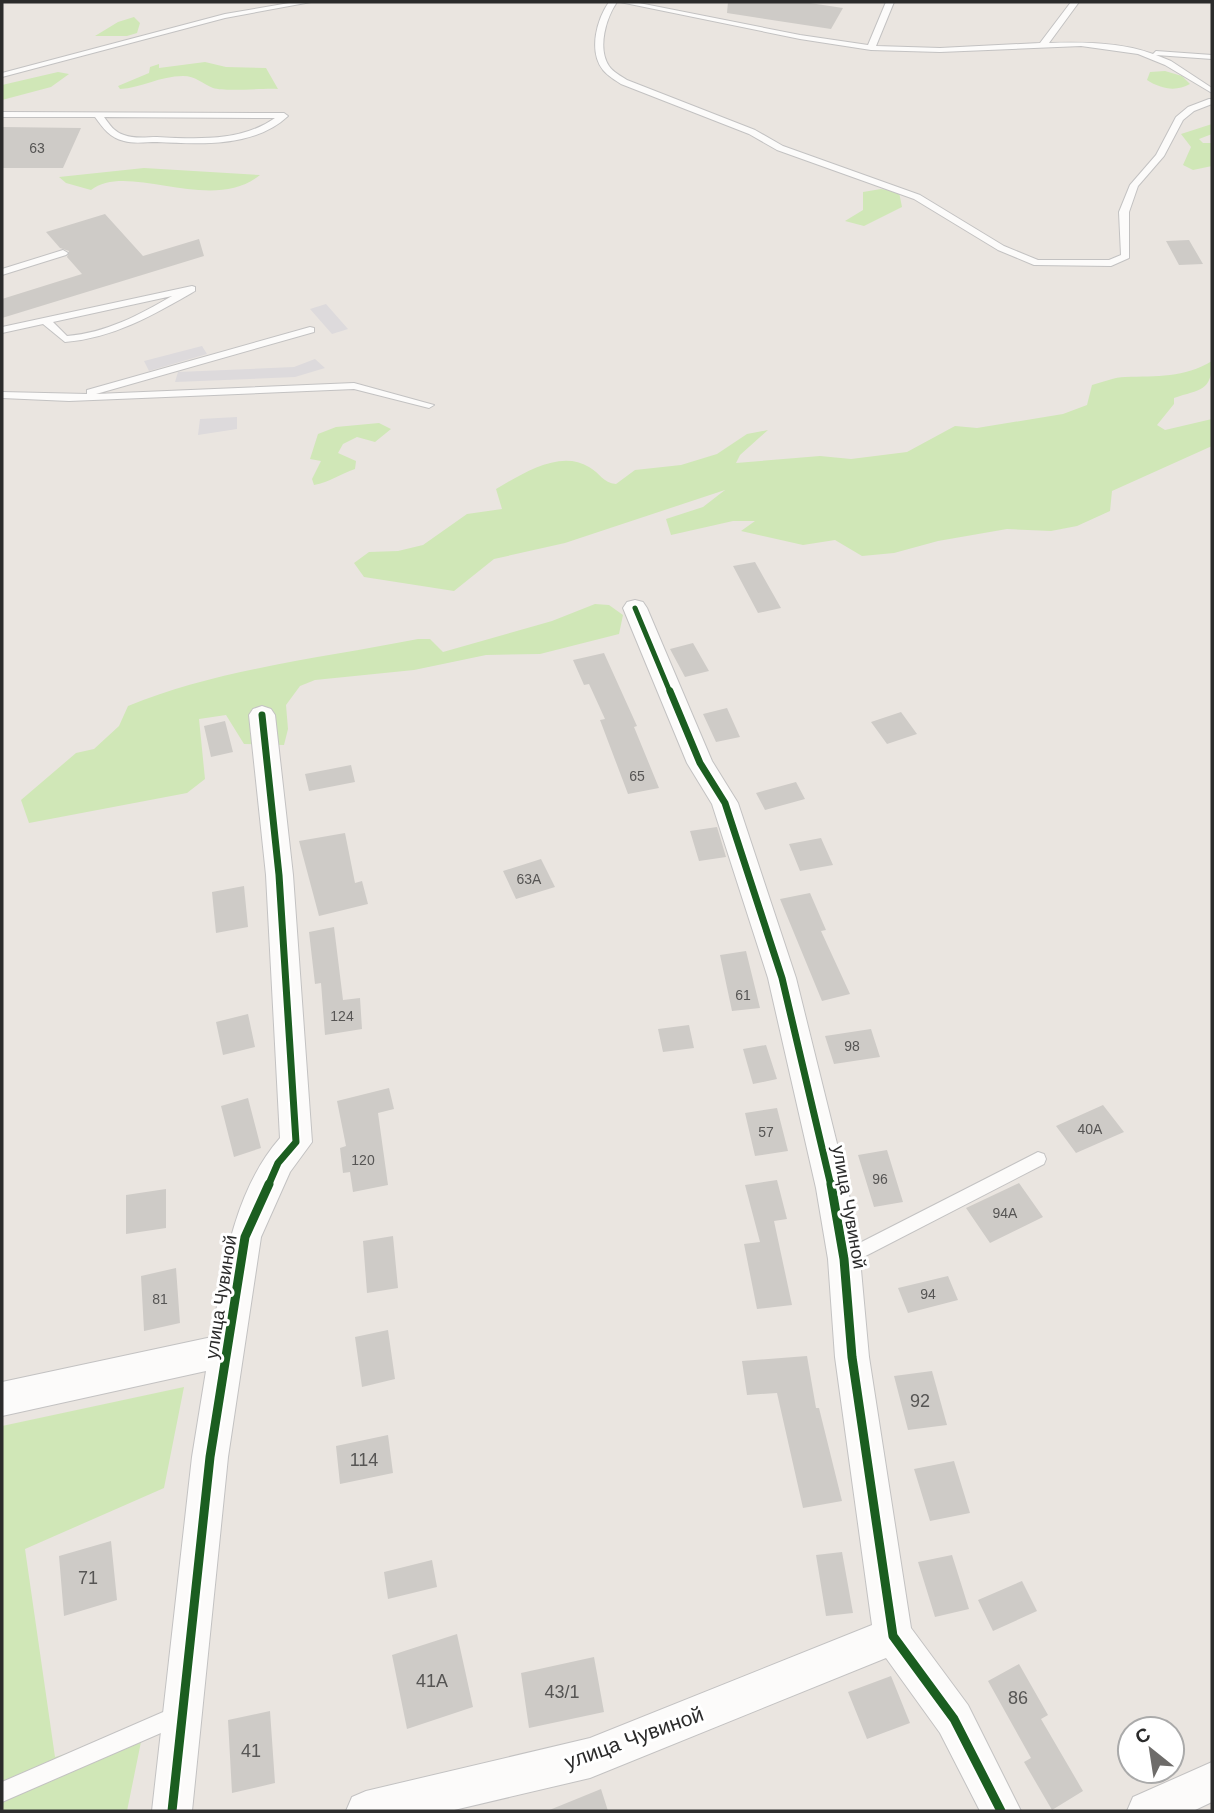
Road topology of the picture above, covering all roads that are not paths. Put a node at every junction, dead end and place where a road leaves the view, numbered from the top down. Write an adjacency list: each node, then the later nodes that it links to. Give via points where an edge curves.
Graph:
1 (307, 2): 10 (lane, via 225,16)
2 (612, 2): 12 (lane, via 605,12 602,54 607,68 624,82 720,118 780,148 917,197 1001,248 1037,262 1111,263 1126,256 1124,212 1134,186 1160,156 1179,119)
3 (624, 2): 7 (lane)
4 (890, 2): 7 (lane)
5 (1075, 2): 6 (lane)
6 (1044, 44): 7 (lane, via 940,50); 8 (lane)
7 (871, 48)
8 (1140, 52): 9 (lane); 11 (lane, via 1168,63)
9 (1212, 57)
10 (2, 75)
11 (1212, 91)
12 (1212, 101)
13 (2, 114): 14 (lane)
14 (97, 114): 14 (lane, via 111,114 284,116 272,127 244,138 125,139 111,132)
15 (63, 253): 16 (lane)
16 (2, 272)
17 (47, 322): 17 (lane, via 65,340 91,339 192,289); 18 (lane)
18 (2, 330)
19 (310, 330): 21 (lane)
20 (2, 395): 21 (lane)
21 (69, 398): 22 (lane, via 354,386)
22 (429, 405)
23 (635, 608): 26 (street, улица Чувиной, via 700,763 725,803 746,863 782,978 832,1188)
24 (261, 715): 27 (street, улица Чувиной, via 286,962 296,1142 278,1163 245,1237)
25 (1038, 1159): 26 (lane)
26 (844, 1259): 29 (street, улица Чувиной, via 852,1357)
27 (229, 1350): 28 (street); 30 (street, улица Чувиной, via 210,1457)
28 (2, 1399)
29 (893, 1636): 34 (street, улица Чувиной, via 590,1758); 35 (street, улица Чувиной, via 954,1719)
30 (182, 1714): 32 (lane); 33 (street, улица Чувиной)
31 (1212, 1782): 36 (street)
32 (2, 1792)
33 (172, 1811)
34 (366, 1811)
35 (1001, 1811)
36 (1147, 1811)

